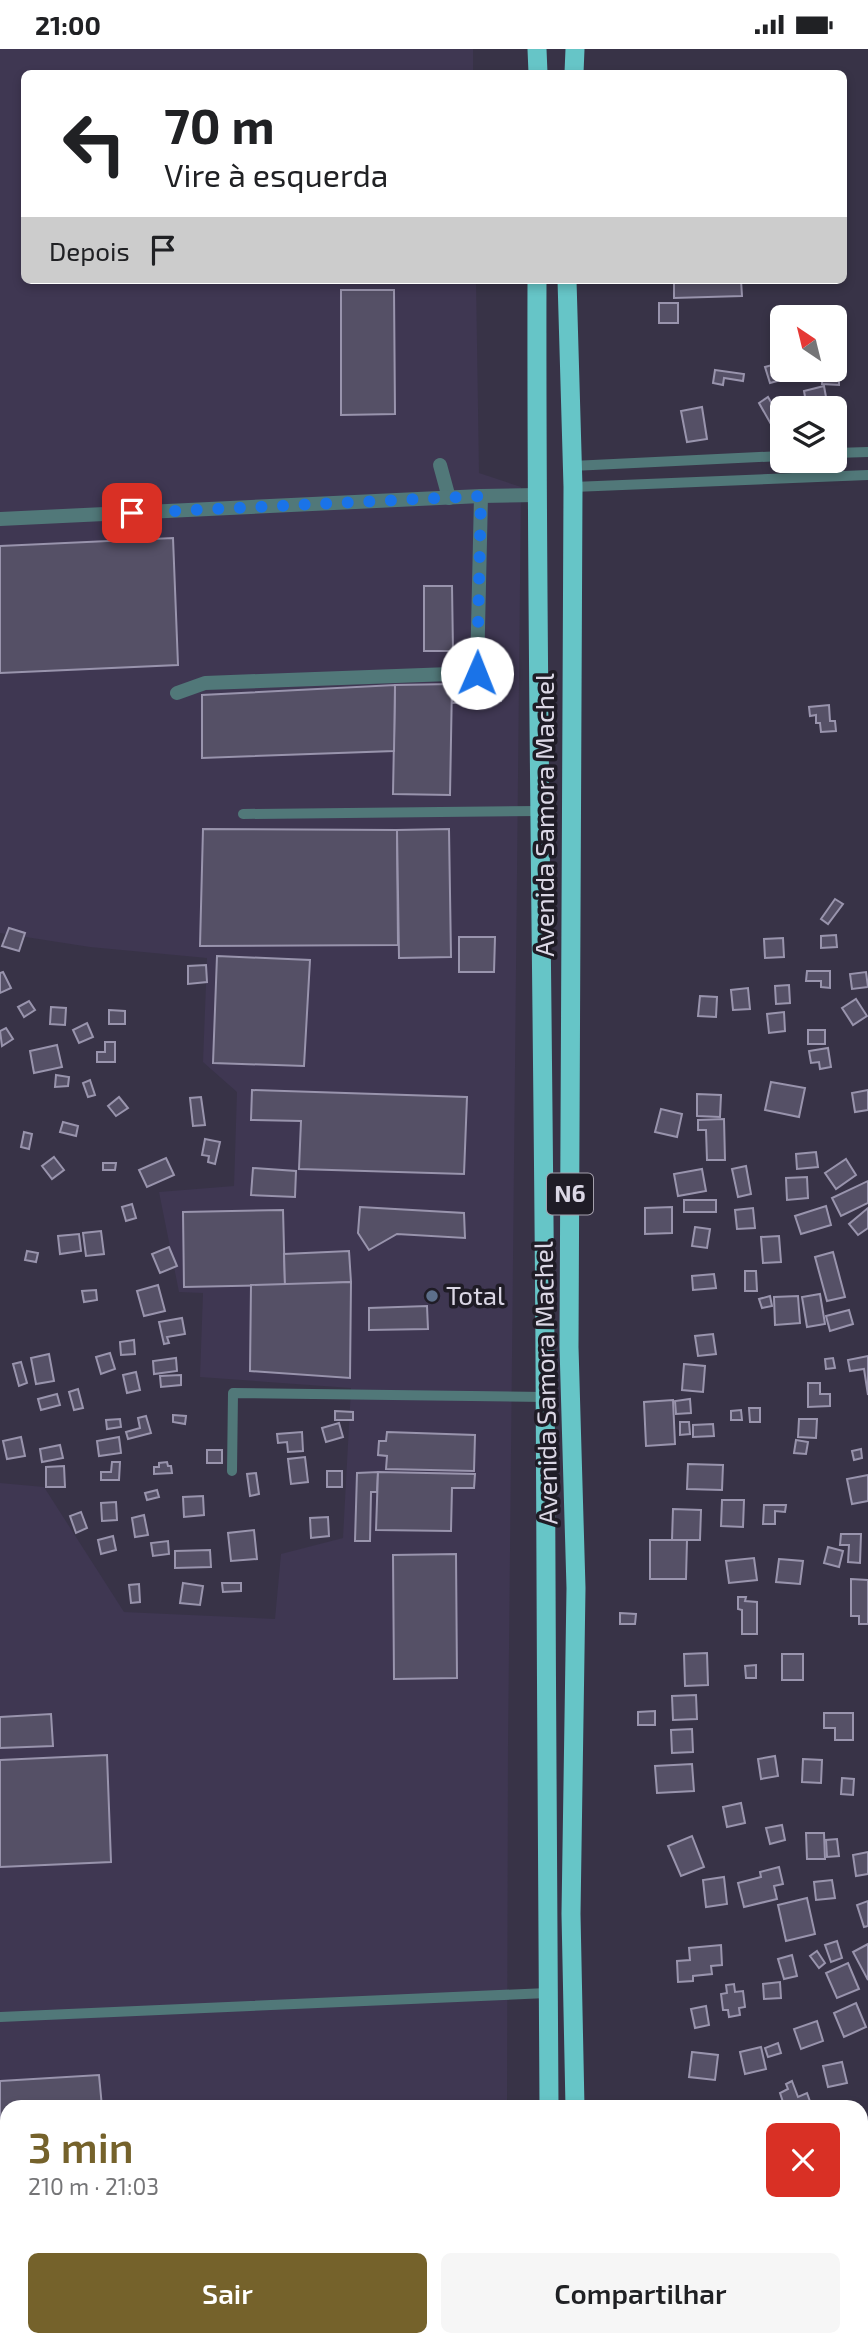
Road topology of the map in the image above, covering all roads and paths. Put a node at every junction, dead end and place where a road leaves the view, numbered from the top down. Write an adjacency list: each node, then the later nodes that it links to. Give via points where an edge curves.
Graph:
1 (537, 49): 3 (highway)
2 (575, 49): 4 (highway)
3 (538, 70)
4 (574, 70)
5 (537, 284): 14 (highway, Avenida Samora Machel / N6)
6 (567, 284): 11 (highway, Avenida Samora Machel / N6)
7 (868, 452): 8 (lane)
8 (847, 453)
9 (770, 457): 11 (lane)
10 (440, 465): 16 (street)
11 (572, 466): 13 (highway, Avenida Samora Machel / N6)
12 (868, 475): 13 (lane)
13 (573, 487): 26 (highway, Avenida Samora Machel / N6, via 569,1347 576,1588 571,1914)
14 (537, 495): 15 (street); 19 (highway, Avenida Samora Machel / N6)
15 (481, 496): 16 (street); 18 (street, via 477,673 205,683)
16 (449, 498): 17 (street)
17 (0, 519)
18 (177, 692)
19 (540, 811): 20 (lane); 21 (highway, Avenida Samora Machel / N6)
20 (243, 814)
21 (545, 1397): 22 (lane, via 233,1393); 23 (highway, Avenida Samora Machel / N6)
22 (232, 1471)
23 (547, 1993): 24 (lane); 25 (highway, Avenida Samora Machel / N6)
24 (0, 2017)
25 (549, 2100)
26 (575, 2100)

